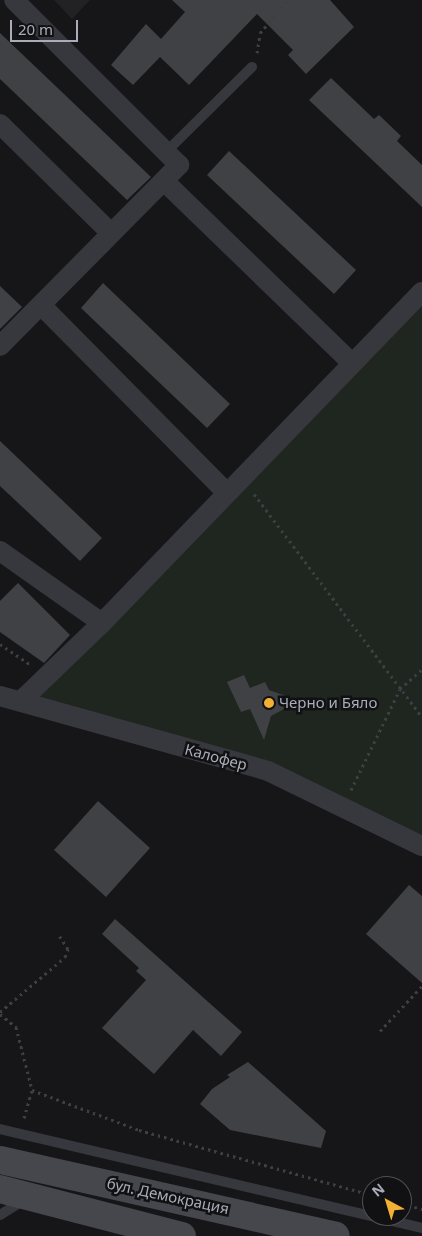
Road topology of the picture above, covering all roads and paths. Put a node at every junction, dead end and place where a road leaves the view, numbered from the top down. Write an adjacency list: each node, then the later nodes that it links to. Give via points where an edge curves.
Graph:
1 (10, 0): 4 (street)
2 (14, 0): 7 (street)
3 (288, 0): 5 (path, via 260,33)
4 (0, 10)
5 (252, 67): 7 (lane)
6 (0, 124): 9 (street)
7 (166, 152): 8 (street, via 179,165)
8 (164, 181): 9 (street); 13 (street)
9 (111, 233): 11 (street)
10 (422, 292): 13 (street)
11 (41, 305): 12 (street); 15 (street)
12 (0, 346)
13 (352, 363): 14 (street)
14 (243, 478): 15 (street); 21 (path)
15 (226, 492): 17 (street)
16 (0, 551): 17 (street)
17 (102, 623): 20 (street)
18 (0, 644): 20 (path)
19 (422, 670): 21 (path)
20 (47, 676): 23 (street)
21 (400, 688): 24 (path); 25 (path)
22 (0, 696): 23 (street, Калофер)
23 (22, 700): 25 (street, Калофер, via 268,771)
24 (422, 717)
25 (343, 806): 26 (street, Калофер)
26 (422, 846)
27 (59, 935): 29 (path, via 68,949 65,957)
28 (422, 986): 30 (path)
29 (0, 1013): 34 (path, via 16,1027 32,1090 139,1130)
30 (380, 1031)
31 (0, 1129): 37 (lane)
32 (0, 1160): 39 (main road, бул. Демокрация)
33 (0, 1189): 35 (main road)
34 (362, 1192)
35 (31, 1195): 36 (lane); 38 (main road)
36 (0, 1214)
37 (422, 1228)
38 (182, 1236)
39 (336, 1236)

